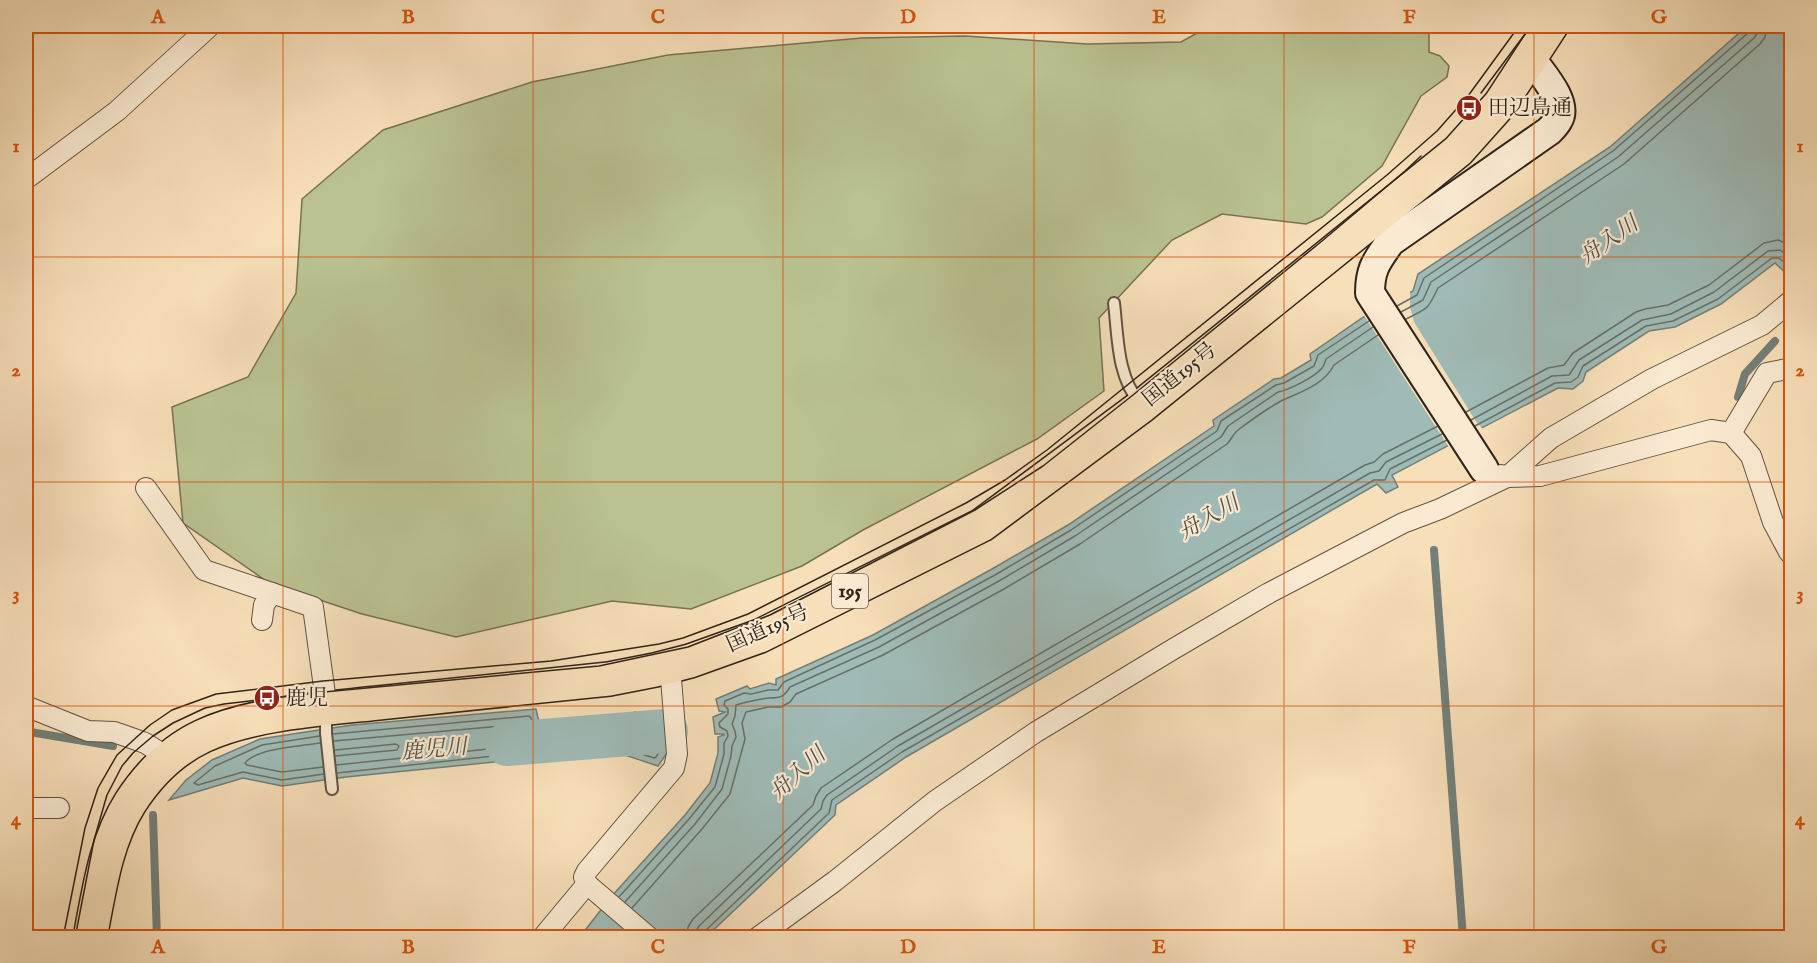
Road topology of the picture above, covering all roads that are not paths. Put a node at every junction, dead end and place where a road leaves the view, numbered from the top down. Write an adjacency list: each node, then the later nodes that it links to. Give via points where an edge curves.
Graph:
1 (210, 26): 3 (street, via 117,111)
2 (1543, 35): 7 (highway, 国道195号 / 195, via 1500,104 1458,151); 9 (street, via 1561,108 1559,119 1549,131 1390,242 1373,267 1370,280 1370,293)
3 (26, 180)
4 (1791, 300): 9 (street, via 1762,325 1652,379)
5 (1114, 303): 7 (lane, via 1127,385)
6 (1791, 369): 8 (street, via 1767,373)
7 (1142, 406): 14 (highway, 国道195号 / 195, via 982,525 760,636)
8 (1731, 433): 9 (street, via 1712,430 1540,476); 11 (street, via 1751,456 1773,522)
9 (1496, 473): 25 (street, via 1440,509 1403,523 1269,593 1036,732 935,801)
10 (146, 488): 12 (street, via 204,570)
11 (1791, 553)
12 (272, 593): 13 (street, via 264,605); 16 (street, via 313,607)
13 (262, 620)
14 (670, 666): 16 (highway, 国道195号 / 195, via 609,679); 21 (street, via 677,754 674,768 587,871 584,877)
15 (26, 707): 17 (street, via 88,731 114,732 134,739)
16 (326, 721): 17 (highway, 国道195号 / 195, via 265,717 204,736); 18 (lane)
17 (169, 758): 22 (highway, 国道195号 / 195, via 141,788 119,824 107,858)
18 (332, 789)
19 (26, 808): 20 (street)
20 (59, 808)
21 (590, 886): 23 (street); 24 (street)
22 (90, 938)
23 (542, 938)
24 (650, 938)
25 (757, 938)

